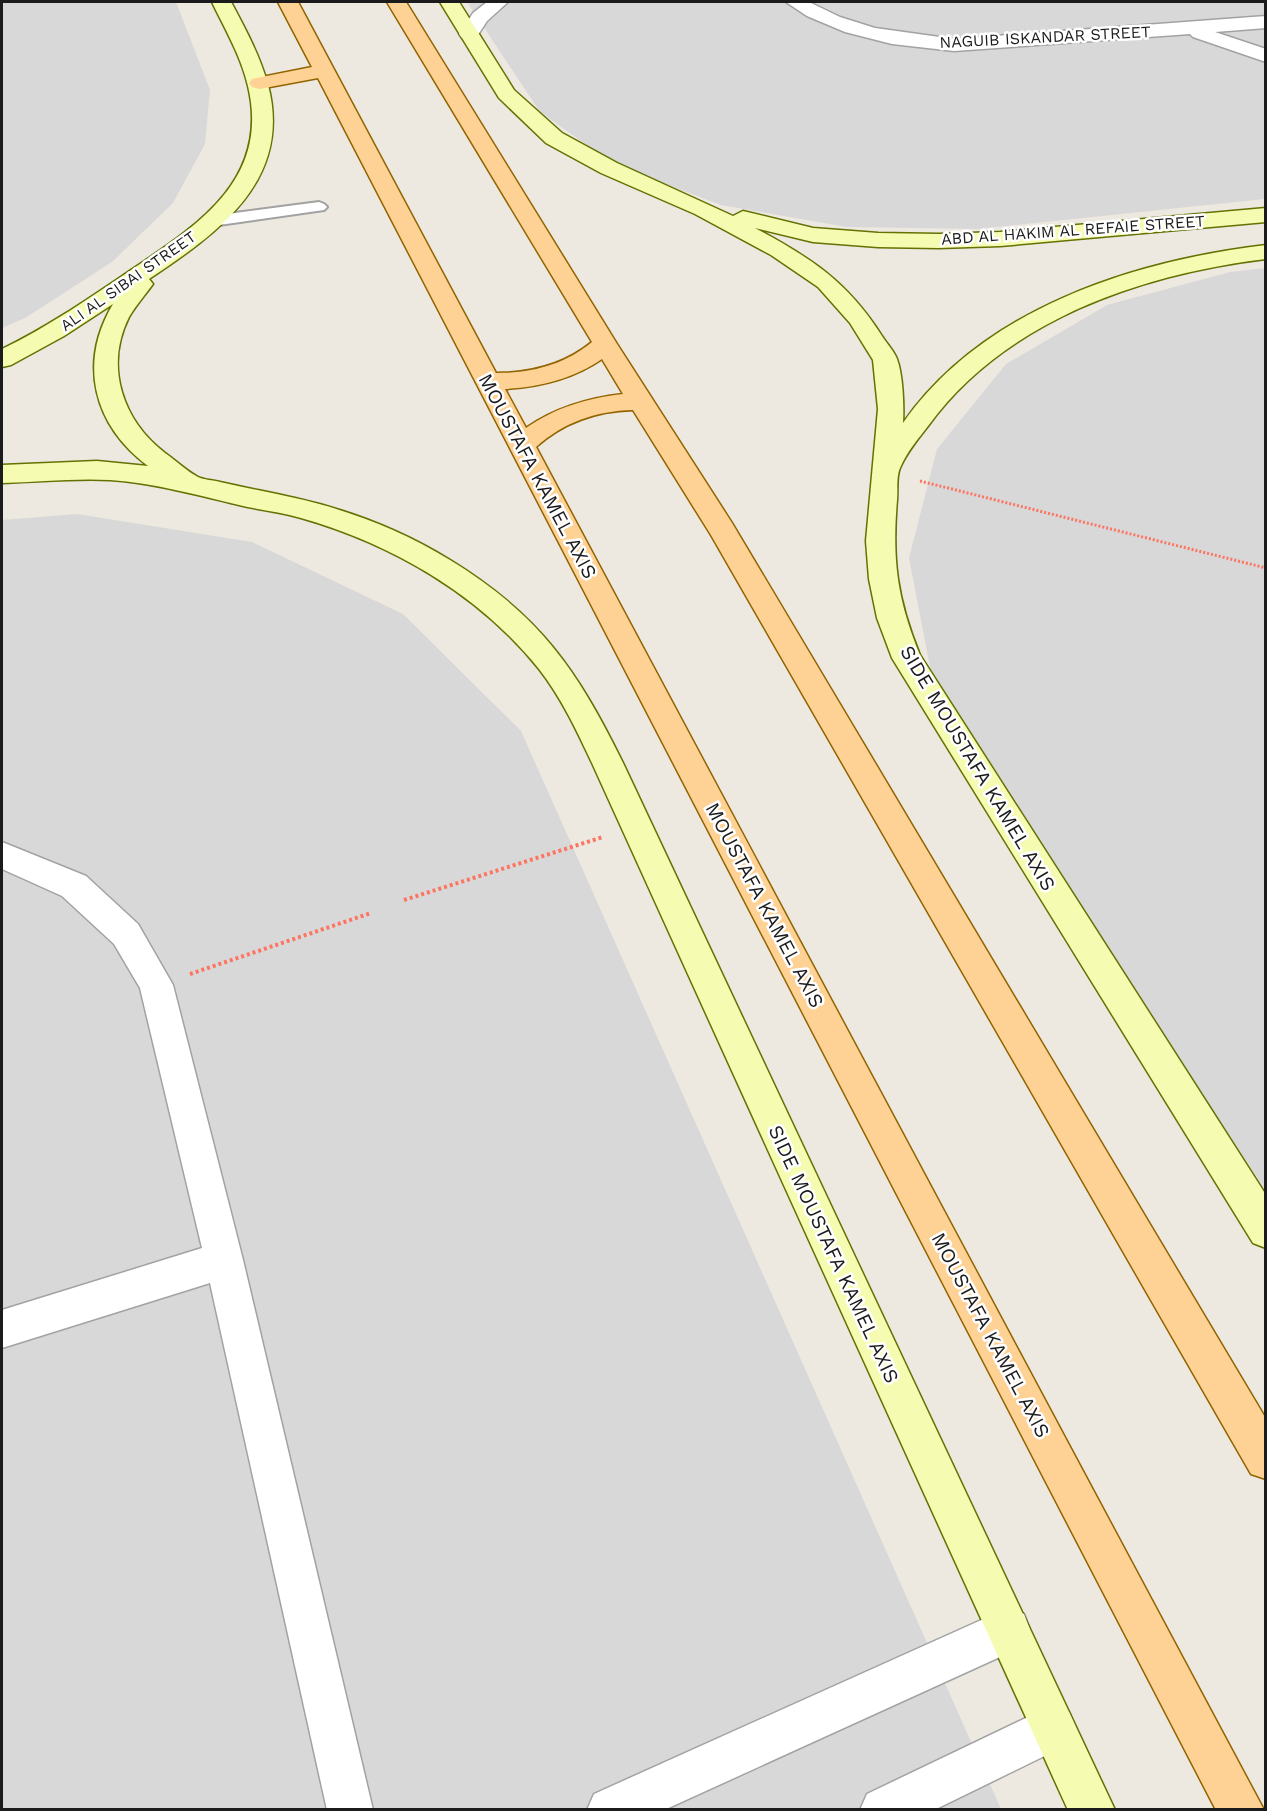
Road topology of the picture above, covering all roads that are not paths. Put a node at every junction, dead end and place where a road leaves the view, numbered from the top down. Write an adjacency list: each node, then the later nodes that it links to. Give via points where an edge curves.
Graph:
1 (222, 2): 15 (street)
2 (288, 2): 14 (main road, MOUSTAFA KAMEL AXIS)
3 (397, 2): 22 (main road)
4 (450, 2): 12 (street, SIDE MOUSTAFA KAMEL AXIS)
5 (498, 2): 12 (street)
6 (796, 2): 11 (street, NAGUIB ISKANDAR STREET, via 850,28 891,38 954,45)
7 (1257, 2): 9 (street)
8 (1218, 8): 11 (street)
9 (1266, 13)
10 (1266, 22): 11 (street, NAGUIB ISKANDAR STREET)
11 (1184, 28): 13 (street)
12 (468, 34): 17 (street, SIDE MOUSTAFA KAMEL AXIS, via 506,94 554,138 609,168)
13 (1266, 56)
14 (323, 71): 15 (main road); 24 (main road, MOUSTAFA KAMEL AXIS)
15 (259, 83): 19 (street, ALI AL SIBAI STREET, via 259,152 236,197)
16 (319, 207): 19 (lane)
17 (703, 208): 18 (street, ABD AL HAKIM AL REFAIE STREET, via 813,235 889,241 1000,239); 27 (street, SIDE MOUSTAFA KAMEL AXIS, via 826,282 859,319 885,360 891,409)
18 (1266, 215)
19 (212, 221): 20 (street, ALI AL SIBAI STREET)
20 (177, 250): 23 (street, ALI AL SIBAI STREET, via 85,313); 29 (street, via 132,293 115,320 106,348 104,377 112,406 128,433)
21 (1266, 252): 27 (street, via 1200,262 1141,277 1060,309 1006,338 964,369 917,419)
22 (605, 344): 24 (main road, via 564,371 527,380); 25 (main road)
23 (2, 359)
24 (488, 381): 26 (main road, MOUSTAFA KAMEL AXIS)
25 (641, 401): 26 (main road, via 573,411 536,432); 34 (main road, via 722,530)
26 (522, 445): 41 (main road, MOUSTAFA KAMEL AXIS)
27 (885, 473): 31 (street, SIDE MOUSTAFA KAMEL AXIS, via 879,541 883,579 891,618 907,658)
28 (2, 474): 29 (street, via 111,471)
29 (187, 482): 35 (street, SIDE MOUSTAFA KAMEL AXIS, via 344,522 423,557 484,598 523,631 575,698)
30 (2, 855): 32 (street, via 74,886 126,934 156,985)
31 (1266, 1230)
32 (224, 1260): 33 (street); 37 (street)
33 (2, 1329)
34 (1266, 1459)
35 (1008, 1630): 36 (street, SIDE MOUSTAFA KAMEL AXIS); 38 (street)
36 (1053, 1728): 39 (street); 40 (street, SIDE MOUSTAFA KAMEL AXIS)
37 (350, 1809)
38 (610, 1809)
39 (883, 1809)
40 (1092, 1809)
41 (1240, 1809)

